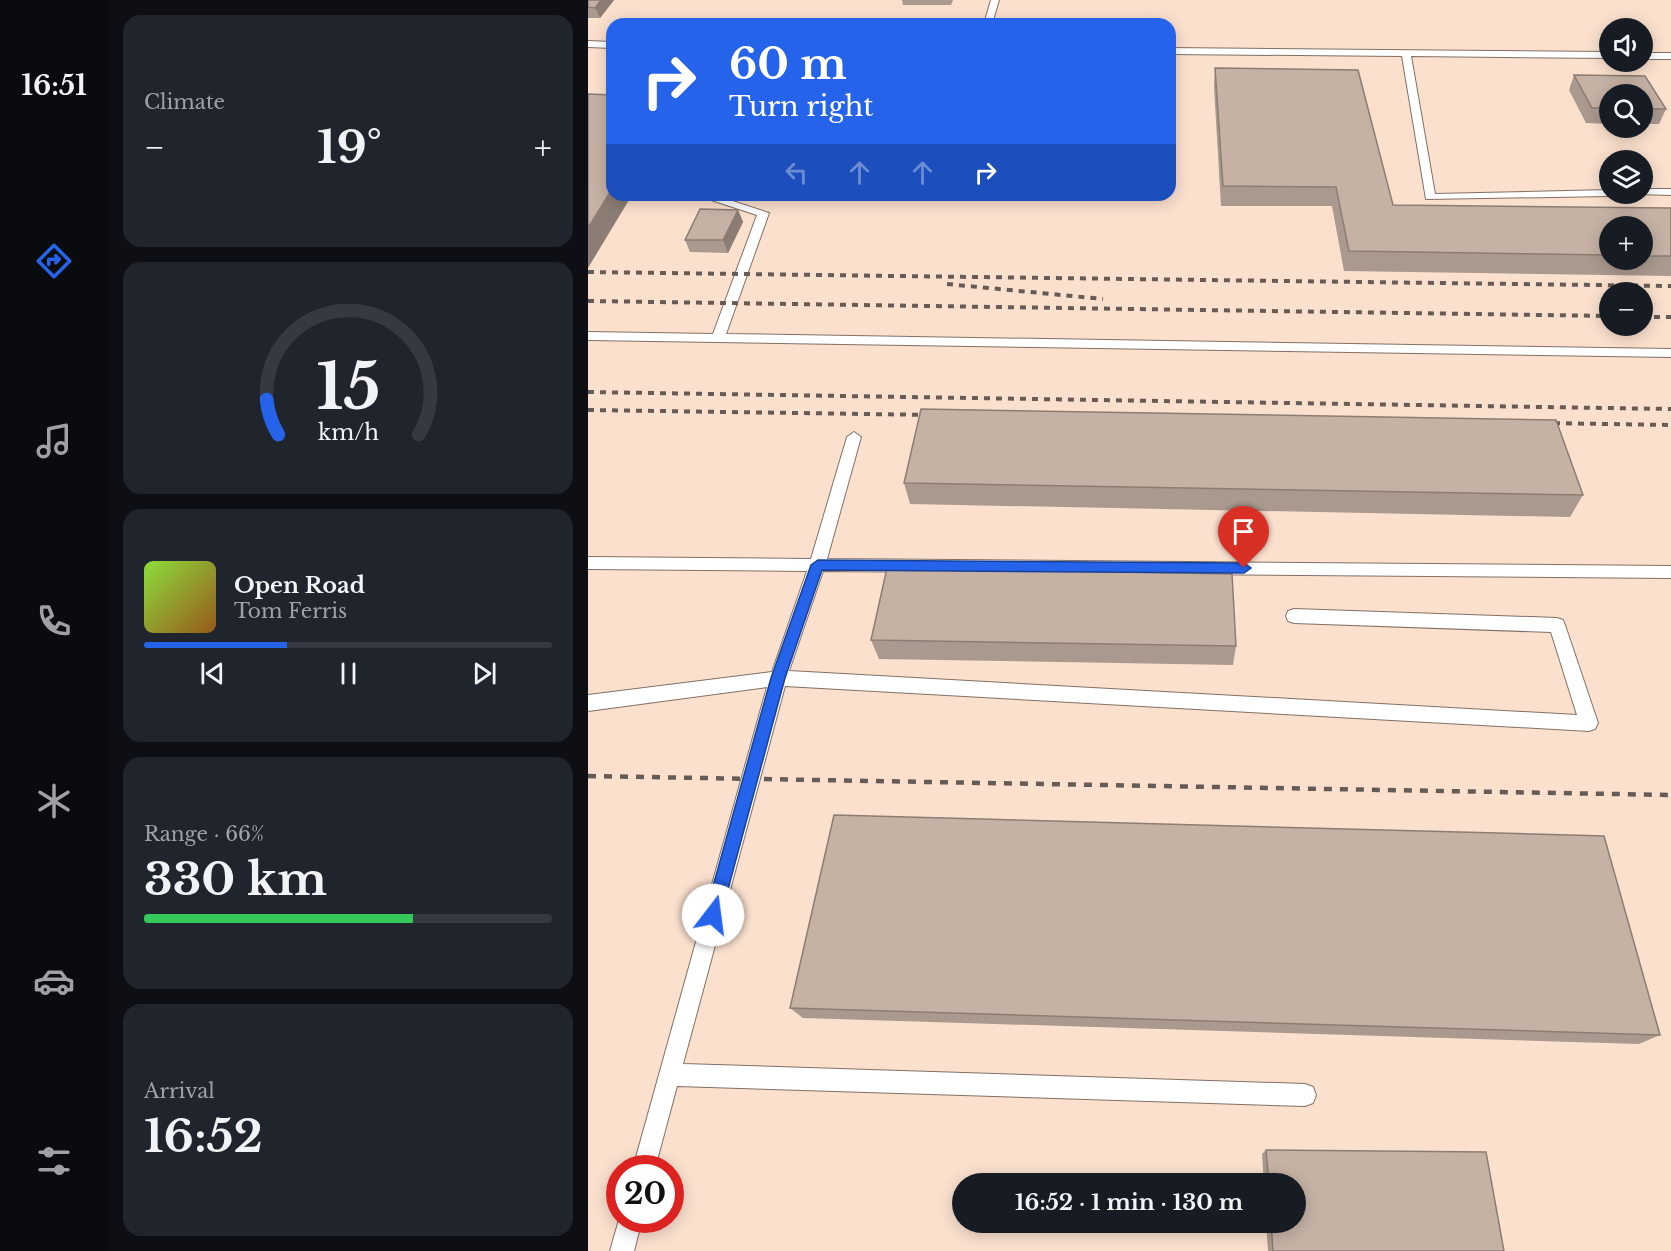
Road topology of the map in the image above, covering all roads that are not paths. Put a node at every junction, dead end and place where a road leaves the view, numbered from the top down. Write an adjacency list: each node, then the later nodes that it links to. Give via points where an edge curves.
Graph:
1 (995, 0): 2 (lane)
2 (990, 18)
3 (588, 44): 4 (lane)
4 (606, 45)
5 (1176, 51): 6 (lane)
6 (1406, 53): 7 (lane); 12 (lane, via 1430,197)
7 (1599, 56)
8 (1653, 56): 9 (lane)
9 (1671, 56)
10 (1653, 192): 11 (lane)
11 (1671, 192)
12 (1599, 193)
13 (722, 201): 15 (lane, via 763,213)
14 (588, 336): 15 (lane)
15 (718, 338): 16 (lane)
16 (1671, 353)
17 (854, 437): 19 (lane)
18 (588, 563): 19 (lane)
19 (818, 565): 20 (lane); 22 (lane)
20 (1671, 572)
21 (1294, 616): 22 (lane, via 1557,625 1589,723)
22 (778, 678): 23 (lane); 24 (lane)
23 (588, 703)
24 (669, 1075): 25 (lane); 26 (lane)
25 (1305, 1095)
26 (647, 1155)
27 (626, 1233): 28 (lane)
28 (621, 1251)

